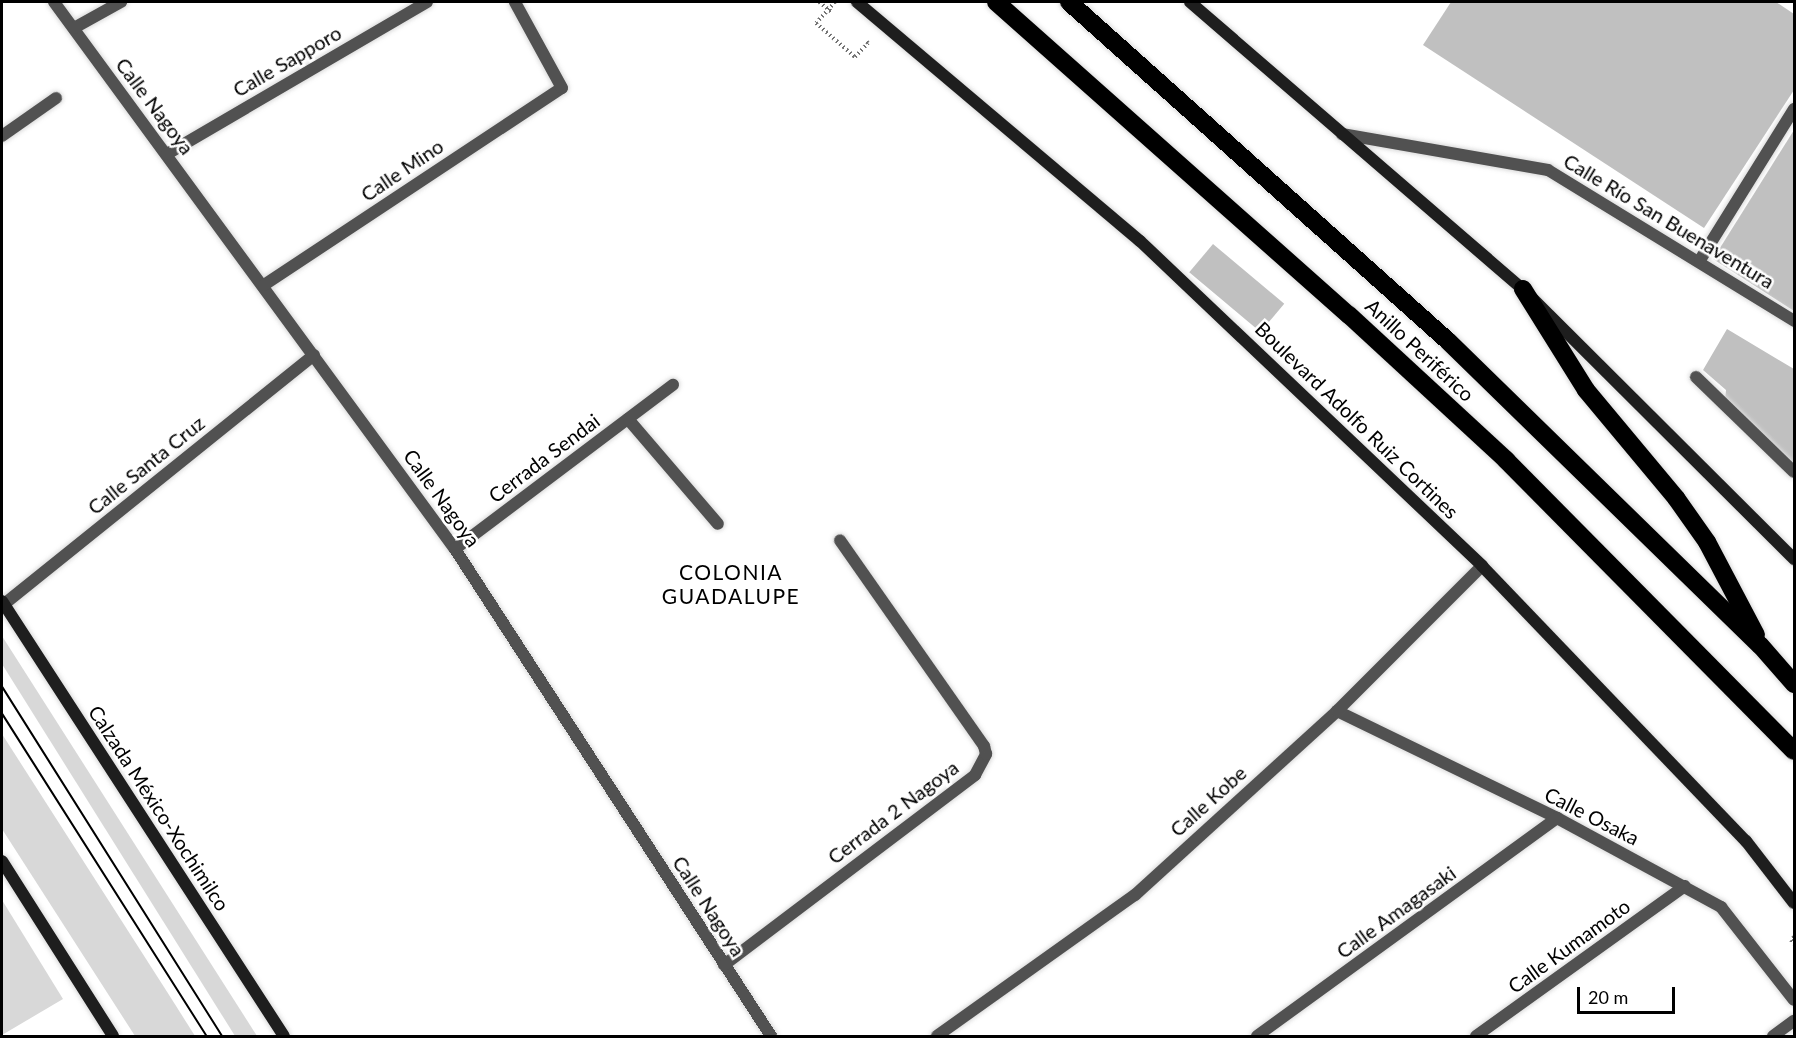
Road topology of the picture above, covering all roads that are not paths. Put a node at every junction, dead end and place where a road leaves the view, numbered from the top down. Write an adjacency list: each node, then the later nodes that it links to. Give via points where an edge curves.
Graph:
1 (54, 2): 9 (street, Calle Nagoya)
2 (121, 2): 9 (street)
3 (427, 2): 14 (street, Calle Sapporo)
4 (515, 2): 16 (street, Calle Mino, via 561,88)
5 (857, 2): 28 (main road, Boulevard Adolfo Ruiz Cortines, via 1140,241)
6 (996, 2): 33 (highway, Anillo Periférico, via 1506,460)
7 (1069, 2): 30 (highway, Anillo Periférico, via 1448,341)
8 (1190, 2): 12 (main road)
9 (74, 28): 14 (street, Calle Nagoya)
10 (56, 98): 13 (street)
11 (1794, 109): 15 (street)
12 (1342, 134): 15 (street, Calle Río San Buenaventura, via 1548,170); 17 (main road)
13 (2, 136)
14 (167, 154): 16 (street, Calle Nagoya)
15 (1700, 260): 18 (street, Calle Río San Buenaventura)
16 (264, 285): 19 (street, Calle Nagoya)
17 (1523, 289): 27 (main road); 30 (highway, via 1586,390 1676,498 1707,542)
18 (1794, 321)
19 (314, 355): 26 (street, Calle Nagoya); 29 (street, Calle Santa Cruz)
20 (1696, 377): 23 (street)
21 (673, 386): 22 (street, Cerrada Sendai)
22 (628, 419): 24 (street, Cerrada Sendai); 26 (street, Cerrada Sendai)
23 (1794, 472)
24 (718, 524)
25 (840, 540): 38 (street, Cerrada 2 Nagoya, via 986,754 975,775)
26 (455, 549): 38 (street, Calle Nagoya)
27 (1794, 559)
28 (1482, 566): 32 (street, Calle Kobe); 37 (main road, Boulevard Adolfo Ruiz Cortines, via 1746,841)
29 (2, 603): 42 (main road, Calzada México-Xochimilco)
30 (1760, 645): 31 (highway, Anillo Periférico)
31 (1794, 684)
32 (1338, 711): 34 (street, Calle Osaka); 44 (street, Calle Kobe, via 1135,895)
33 (1794, 751)
34 (1557, 818): 36 (street, Calle Osaka); 45 (street, Calle Amagasaki)
35 (2, 861): 41 (main road)
36 (1685, 886): 39 (street, Calle Osaka, via 1721,907); 46 (street, Calle Kumamoto)
37 (1794, 903)
38 (724, 965): 43 (street, Calle Nagoya)
39 (1794, 1000)
40 (1794, 1021): 47 (street)
41 (113, 1036)
42 (284, 1036)
43 (771, 1036)
44 (937, 1036)
45 (1257, 1036)
46 (1476, 1036)
47 (1773, 1036)

